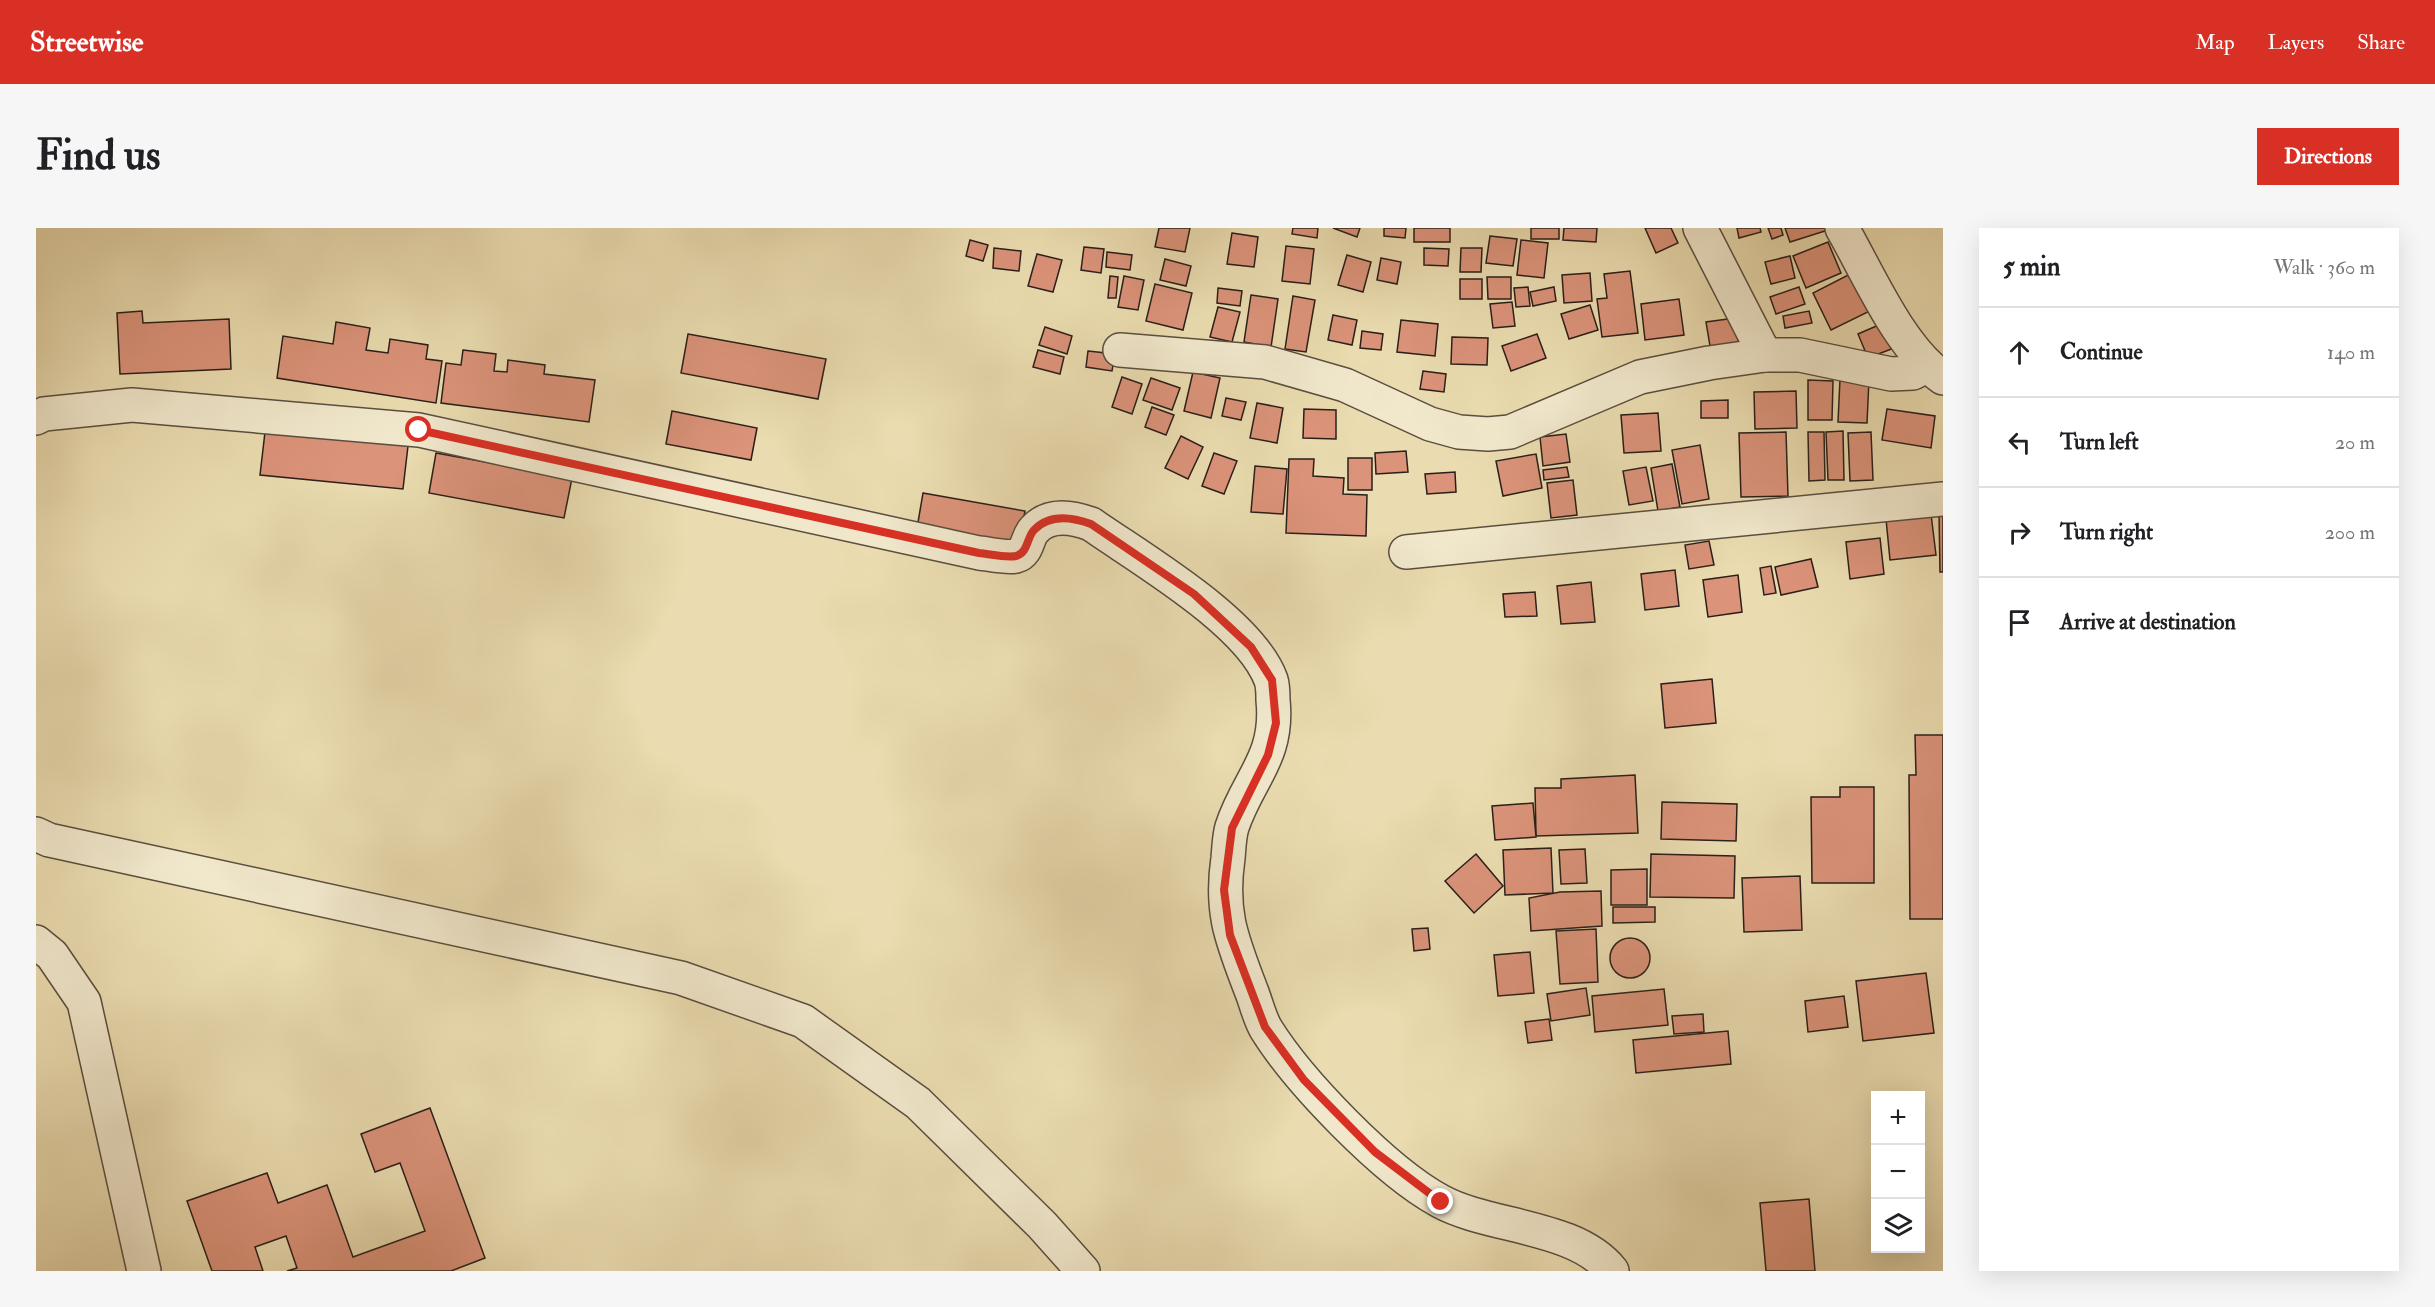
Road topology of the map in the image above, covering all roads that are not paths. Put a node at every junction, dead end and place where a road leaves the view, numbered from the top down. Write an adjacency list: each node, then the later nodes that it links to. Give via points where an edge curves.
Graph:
1 (1700, 228): 4 (street)
2 (1842, 228): 5 (street, via 1896,322)
3 (1120, 350): 4 (street, via 1264,362 1345,385 1430,424 1488,434 1510,432 1640,377)
4 (1765, 355): 5 (street, via 1800,355 1891,374)
5 (1935, 372)
6 (36, 418): 13 (street, via 132,405 419,430 987,554 1016,556 1023,552 1033,530 1050,519 1073,518 1091,524 1194,594 1251,647 1272,680 1276,723 1268,755 1232,828 1224,890 1230,935 1265,1027 1304,1080 1375,1152 1414,1184 1441,1202 1569,1241 1606,1263)
7 (1943, 499): 8 (street)
8 (1406, 552)
9 (36, 834): 12 (street, via 49,840 681,978 803,1021 918,1103)
10 (36, 942): 11 (street, via 52,955 84,1002)
11 (144, 1271)
12 (1083, 1271)
13 (1612, 1271)

